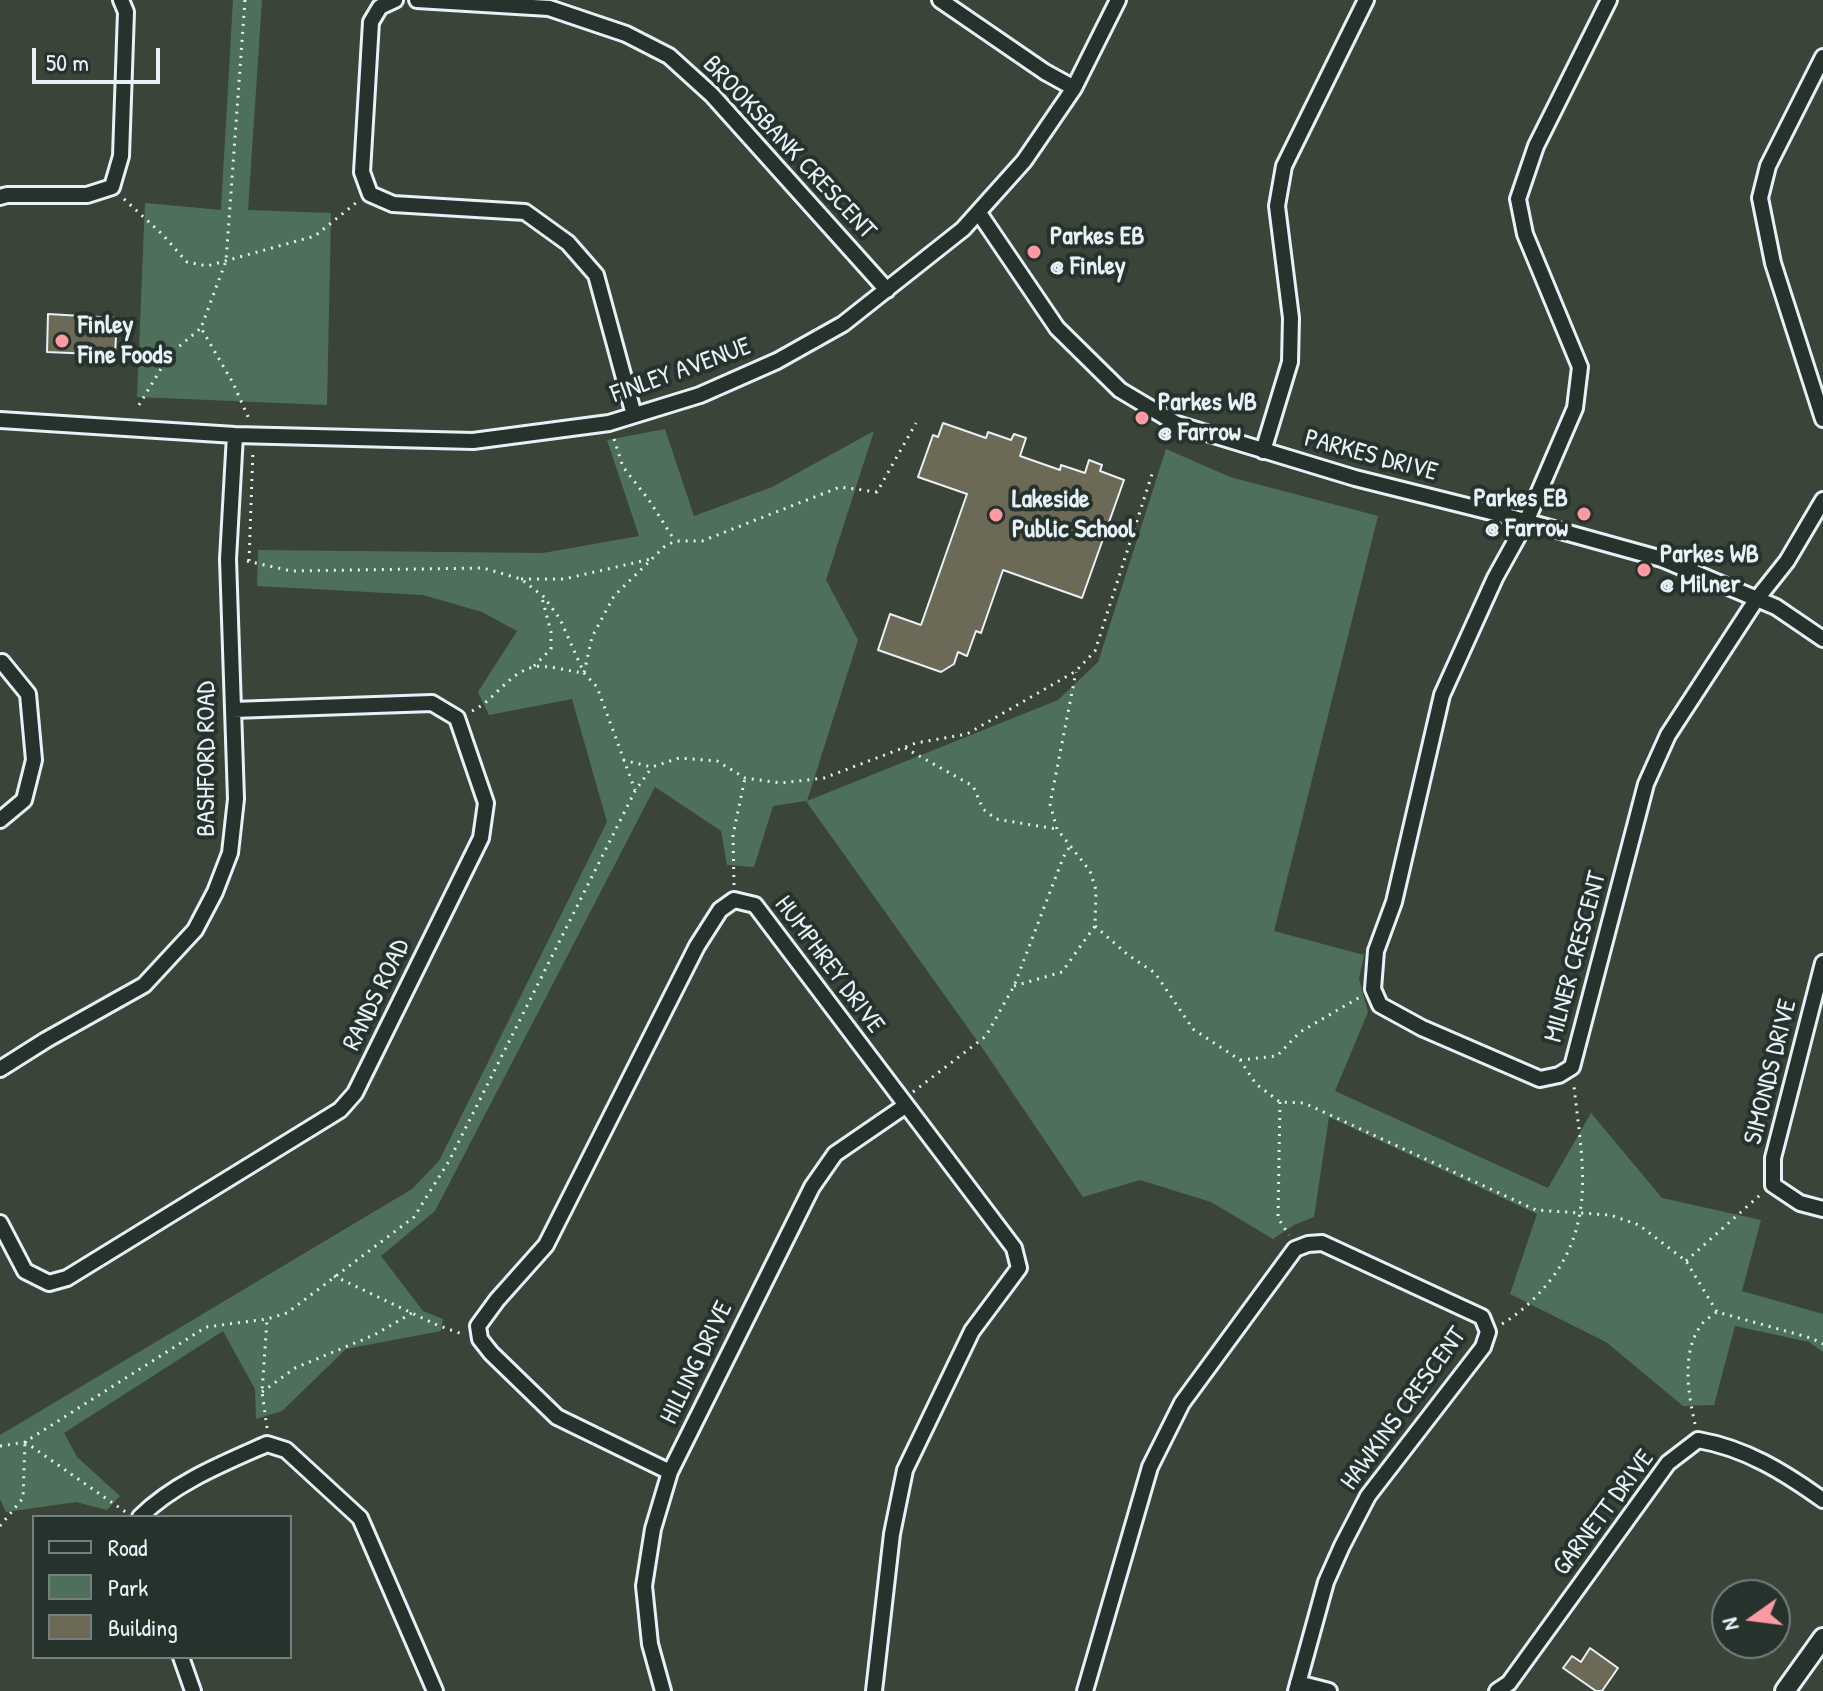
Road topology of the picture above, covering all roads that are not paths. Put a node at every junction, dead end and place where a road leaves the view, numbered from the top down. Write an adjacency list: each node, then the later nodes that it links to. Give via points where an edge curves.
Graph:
1 (121, 0): 10 (street, via 126,12 121,156 112,187 87,195)
2 (395, 0): 13 (street, via 380,7 371,22 362,172 370,194 393,204 525,212 568,243 596,275)
3 (417, 0): 12 (street, BROOKSBANK CRESCENT, via 549,8 626,34 669,56 712,95)
4 (940, 0): 9 (street)
5 (1118, 0): 9 (street, FINLEY AVENUE)
6 (1366, 0): 17 (street, via 1284,166 1277,206 1291,318 1290,362)
7 (1609, 0): 19 (street, via 1536,146 1518,199 1525,234 1580,367 1575,408)
8 (1823, 57): 14 (street, via 1768,166 1760,198 1773,263)
9 (1074, 88): 11 (street, FINLEY AVENUE, via 1024,161)
10 (0, 197)
11 (979, 213): 12 (street, FINLEY AVENUE); 17 (street, PARKES DRIVE, via 1057,328 1120,390 1177,424)
12 (887, 290): 13 (street, FINLEY AVENUE, via 843,324 777,361 700,395)
13 (634, 415): 16 (street, FINLEY AVENUE, via 473,441)
14 (1823, 419)
15 (0, 420): 16 (street, FINLEY AVENUE)
16 (235, 435): 23 (street, BASHFORD ROAD, via 228,559)
17 (1263, 451): 19 (street, PARKES DRIVE)
18 (1823, 500): 20 (street, MILNER CRESCENT, via 1787,561)
19 (1526, 522): 20 (street, PARKES DRIVE, via 1662,559); 20 (street, MILNER CRESCENT, via 1442,695 1394,902 1376,951 1373,989 1380,1005 1422,1028 1540,1079 1572,1067 1646,784 1668,735)
20 (1756, 600): 21 (street, PARKES DRIVE, via 1776,607)
21 (1823, 639)
22 (2, 662): 24 (street, via 28,694 34,760 24,800)
23 (233, 710): 26 (street, BASHFORD ROAD, via 236,799 230,853 195,930 144,985); 29 (street, RANDS ROAD, via 432,703 457,718 486,803 481,838 355,1093 340,1110 67,1278 49,1283 25,1271)
24 (0, 820)
25 (1823, 963): 28 (street, SIMONDS DRIVE, via 1773,1158 1773,1185 1800,1203)
26 (0, 1069)
27 (904, 1104): 30 (street, HILLING DRIVE, via 835,1154 812,1187); 30 (street, HUMPHREY DRIVE, via 755,905 734,900 720,910 546,1245 478,1326 480,1339 557,1417); 39 (street, HUMPHREY DRIVE, via 1014,1248 1019,1268 972,1331 905,1470)
28 (1823, 1209)
29 (0, 1223)
30 (670, 1472): 38 (street, HILLING DRIVE, via 644,1586 650,1644)
31 (1823, 1500): 42 (street, GARNETT DRIVE, via 1779,1468 1698,1440 1668,1463 1509,1683)
32 (142, 1515): 37 (street, via 155,1502 267,1444 286,1450 360,1518)
33 (1823, 1638): 43 (street)
34 (182, 1659): 36 (street)
35 (1297, 1687): 40 (street, HAWKINS CRESCENT, via 1326,1582 1368,1496 1483,1347 1488,1332 1482,1317 1322,1243 1295,1249 1182,1403 1150,1467); 41 (street)
36 (193, 1691)
37 (435, 1691)
38 (663, 1691)
39 (874, 1691)
40 (1085, 1691)
41 (1329, 1691)
42 (1497, 1691)
43 (1785, 1691)

